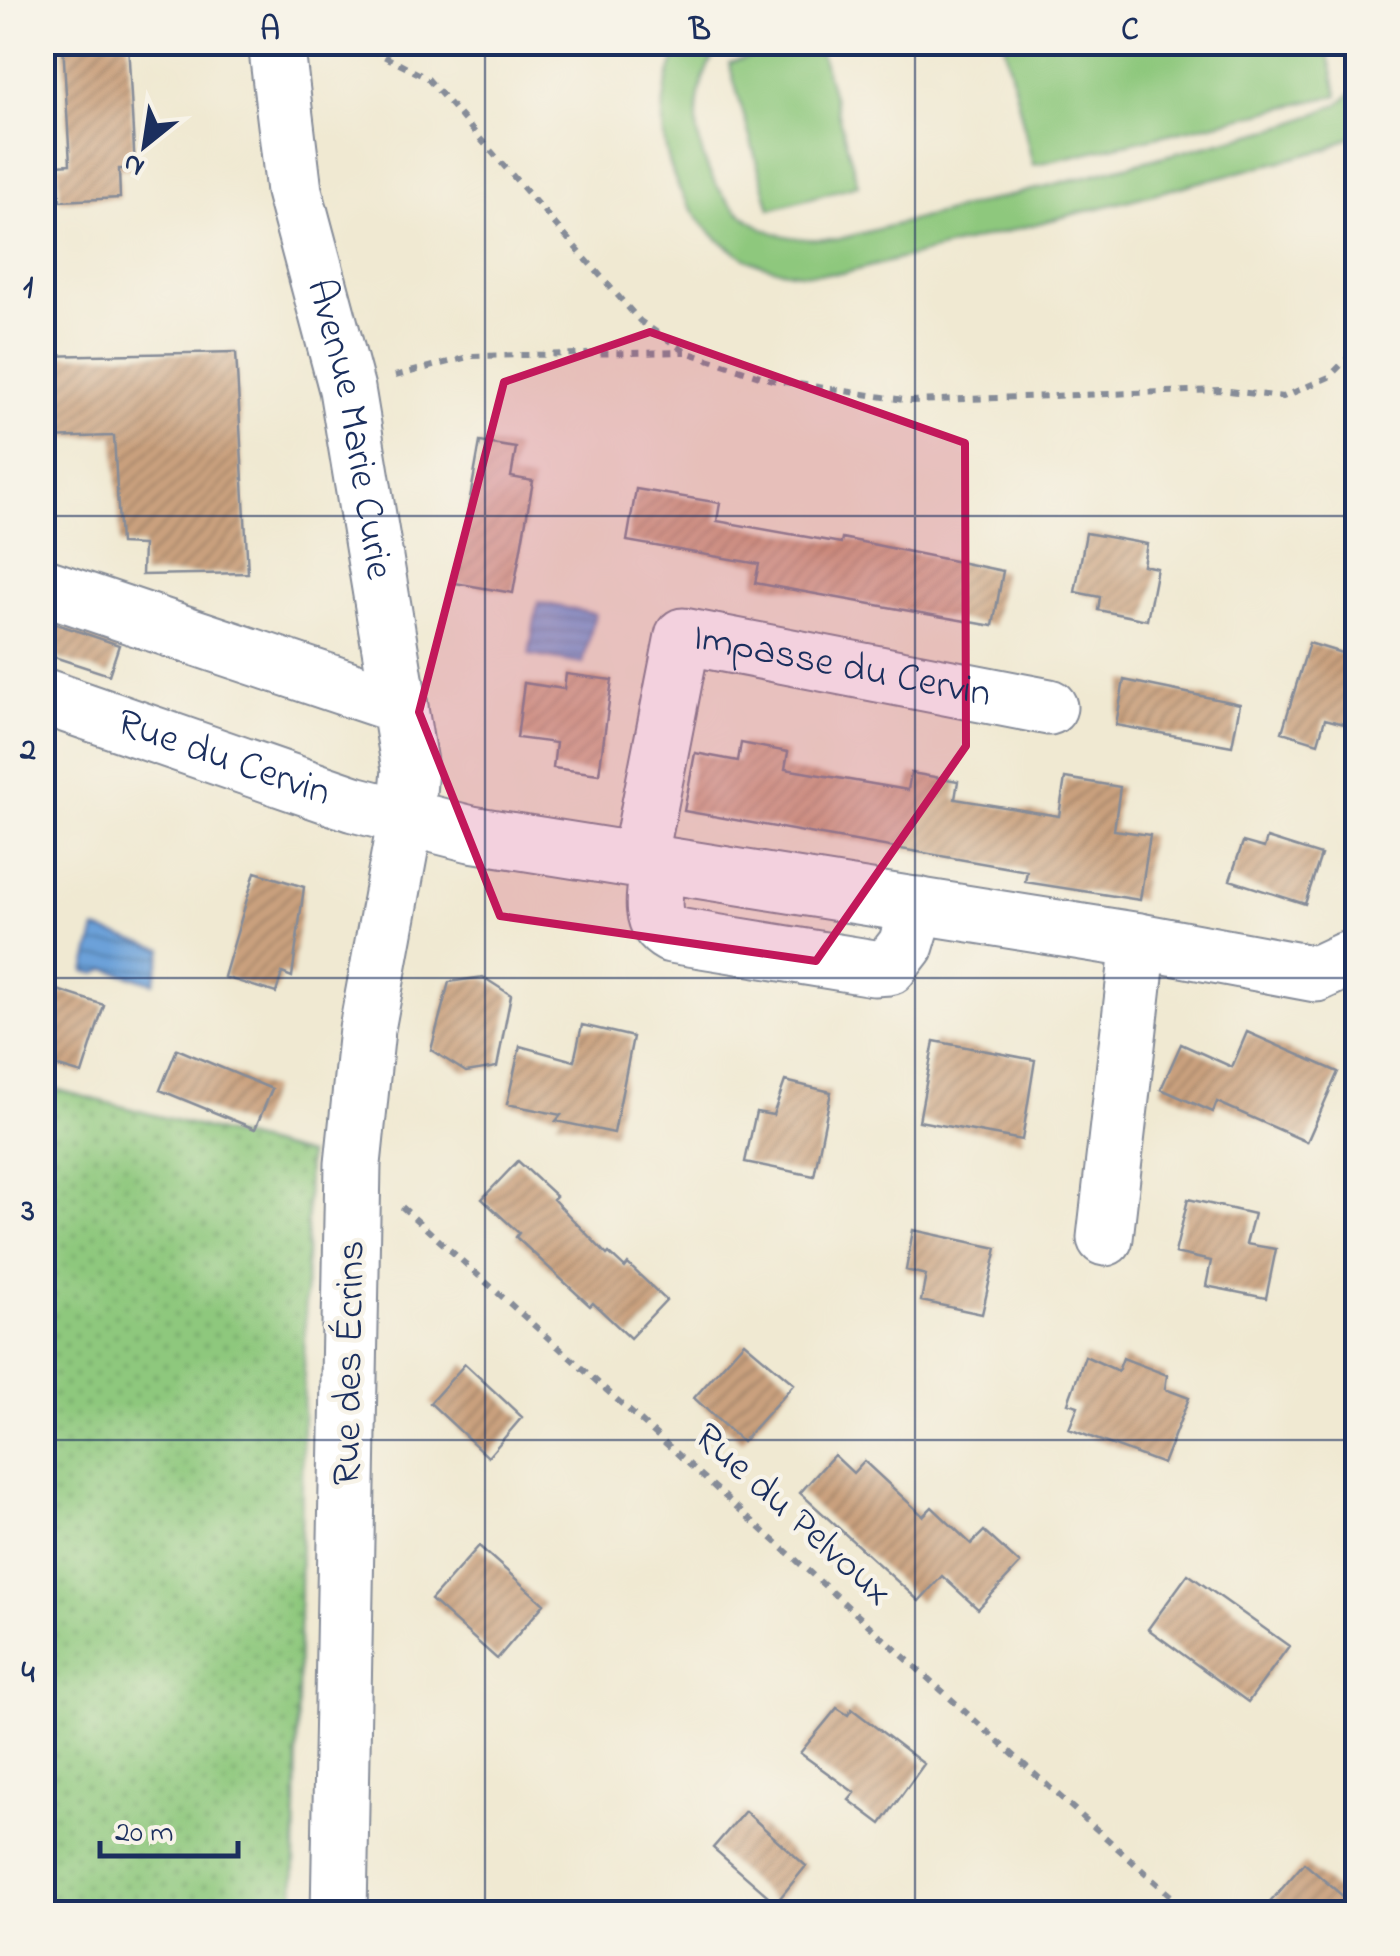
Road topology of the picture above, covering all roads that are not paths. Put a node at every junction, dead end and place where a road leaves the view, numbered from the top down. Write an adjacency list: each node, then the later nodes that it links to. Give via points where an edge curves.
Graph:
1 (276, 42): 4 (street, Avenue Marie Curie, via 294,191 347,388)
2 (42, 586): 4 (street)
3 (42, 696): 6 (street, Rue du Cervin)
4 (400, 706): 6 (street, Avenue Marie Curie, via 410,769)
5 (1049, 707): 7 (street, Impasse du Cervin, via 683,636)
6 (406, 818): 7 (street); 11 (street, Rue des Écrins, via 370,1009 353,1164)
7 (649, 861): 8 (street)
8 (1139, 940): 9 (street, via 1316,974 1346,960); 10 (street)
9 (1358, 963)
10 (1105, 1238)
11 (340, 1914)

